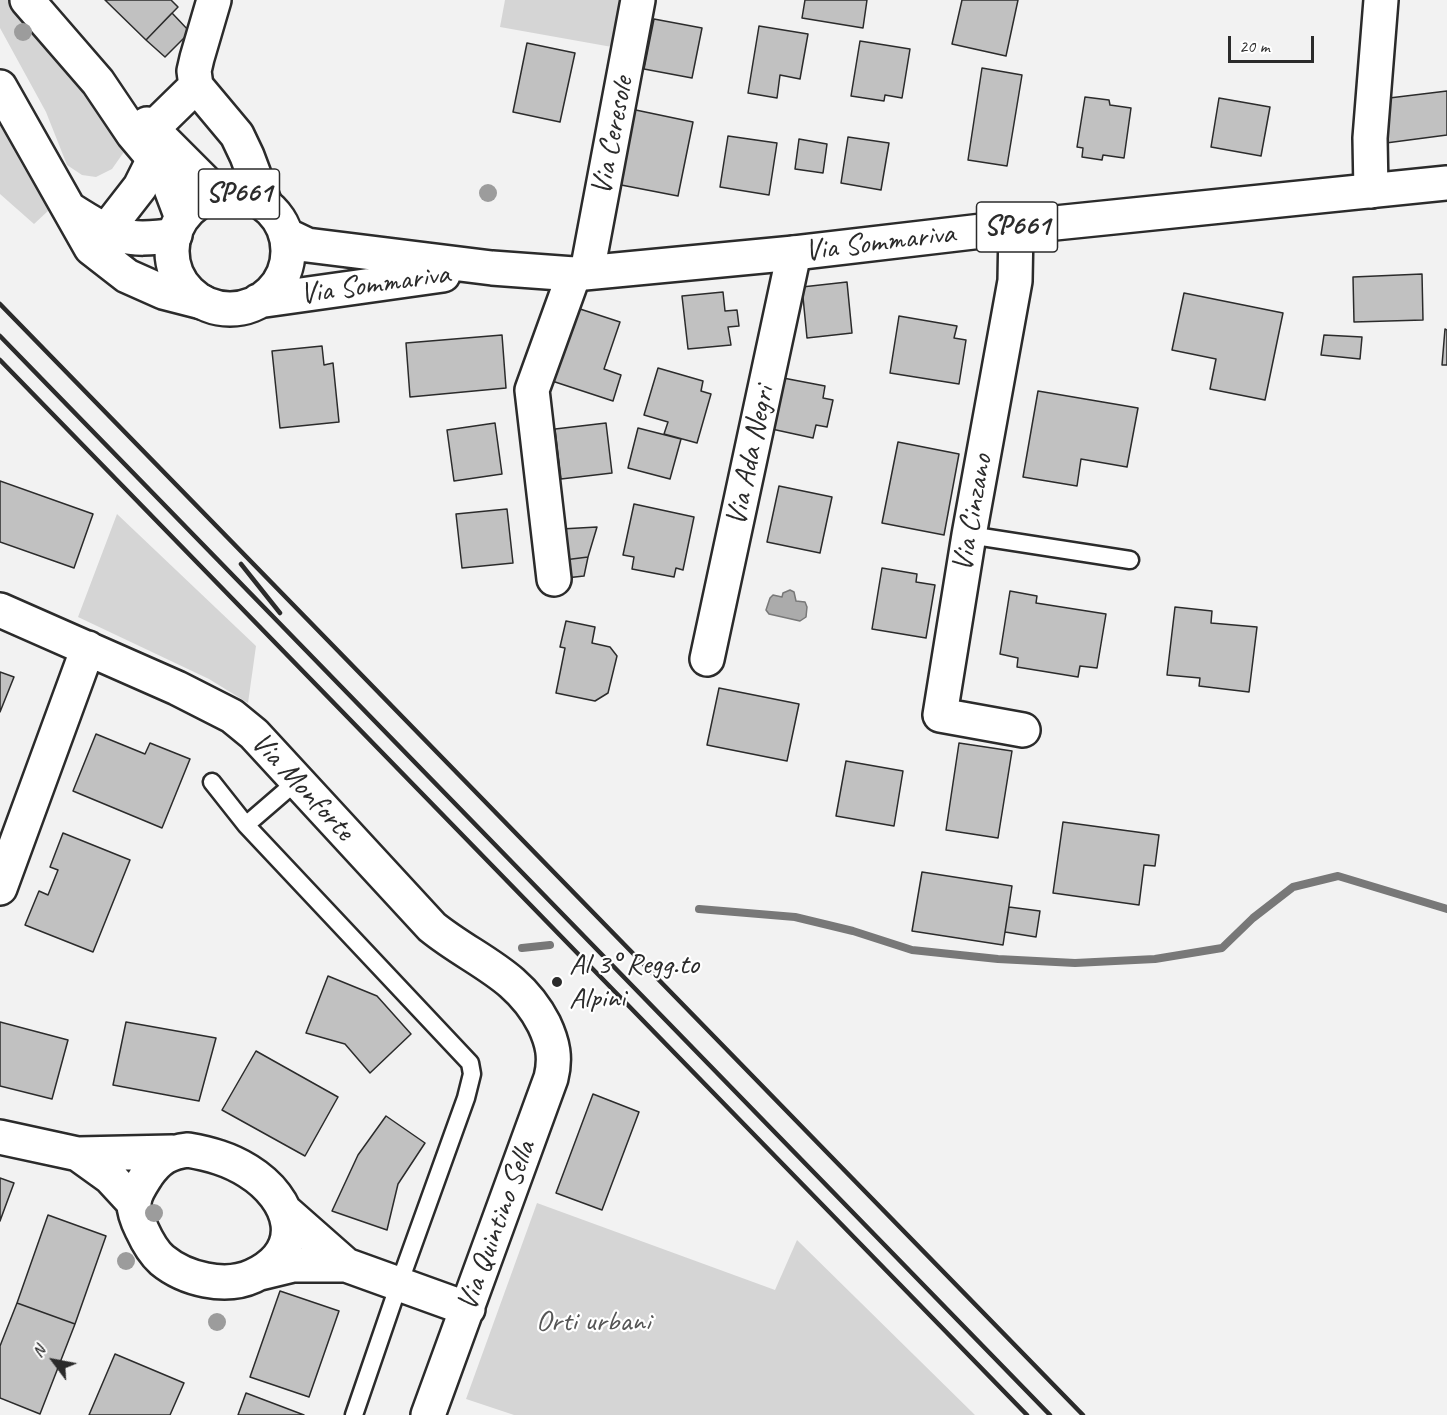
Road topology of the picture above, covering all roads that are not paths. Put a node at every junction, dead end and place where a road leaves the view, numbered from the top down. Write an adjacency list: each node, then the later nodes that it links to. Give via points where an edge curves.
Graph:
1 (27, 0): 7 (street, SP661, via 98,82 133,134)
2 (214, 0): 6 (street, via 196,58)
3 (638, 0): 19 (street, Via Ceresole)
4 (1381, 0): 9 (street, via 1370,138)
5 (0, 87): 12 (street, Via Sommariva)
6 (196, 87): 7 (street); 11 (street, Via Sommariva, via 237,135)
7 (153, 144): 10 (street, SP661); 13 (street, SP661, via 170,186); 15 (street, via 140,187)
8 (1447, 183): 9 (street, Via Sommariva / SP661)
9 (1371, 191): 14 (street, Via Sommariva / SP661)
10 (217, 194): 11 (street, SP661, via 250,196); 13 (street, SP661, via 192,207)
11 (265, 204): 16 (street, Via Sommariva / SP661)
12 (67, 207): 15 (street); 21 (street, Via Sommariva, via 91,248 127,276 163,292)
13 (178, 226): 15 (street, via 148,239); 21 (street, SP661, via 172,254 176,273 187,290)
14 (1016, 227): 17 (street, Via Sommariva / SP661); 22 (street, Via Cinzano, via 1015,281)
15 (105, 232)
16 (286, 235): 18 (street, Via Sommariva / SP661, via 307,245); 20 (street, Via Sommariva / SP661, via 284,273)
17 (795, 253): 19 (street, Via Sommariva / SP661); 27 (street, Via Ada Negri)
18 (492, 268): 19 (street, Via Sommariva / SP661); 20 (street, Via Sommariva / SP661)
19 (580, 273): 24 (street, Via Ceresole, via 532,390)
20 (258, 301): 21 (street, Via Sommariva / SP661, via 240,308 220,308)
21 (202, 302)
22 (969, 535): 23 (lane); 28 (street, Via Cinzano, via 939,715)
23 (1130, 560)
24 (554, 579)
25 (0, 610): 26 (street, Via Monforte)
26 (88, 648): 29 (street, Via Monforte, via 232,716); 32 (street)
27 (707, 659)
28 (1023, 730)
29 (297, 781): 31 (lane); 33 (street, Via Monforte, via 432,927 514,984 535,1006)
30 (212, 782): 31 (lane)
31 (246, 825): 41 (lane, via 470,1063 472,1074 466,1098)
32 (0, 888)
33 (550, 1036): 42 (street, Via Quintino Sella, via 554,1054 551,1078)
34 (0, 1137): 36 (street)
35 (172, 1152): 36 (street); 37 (street, via 152,1168); 38 (street, via 188,1150 226,1159 270,1189)
36 (78, 1154): 37 (street, via 110,1178)
37 (134, 1203): 40 (street, via 137,1221 148,1243 177,1269 196,1278 220,1282 242,1281)
38 (287, 1213): 39 (street); 40 (street, via 290,1236 284,1251)
39 (346, 1265): 40 (street, via 293,1265); 41 (street)
40 (260, 1273)
41 (399, 1284): 42 (street); 43 (lane)
42 (468, 1309): 44 (street, Via Quintino Sella)
43 (354, 1415)
44 (428, 1415)

